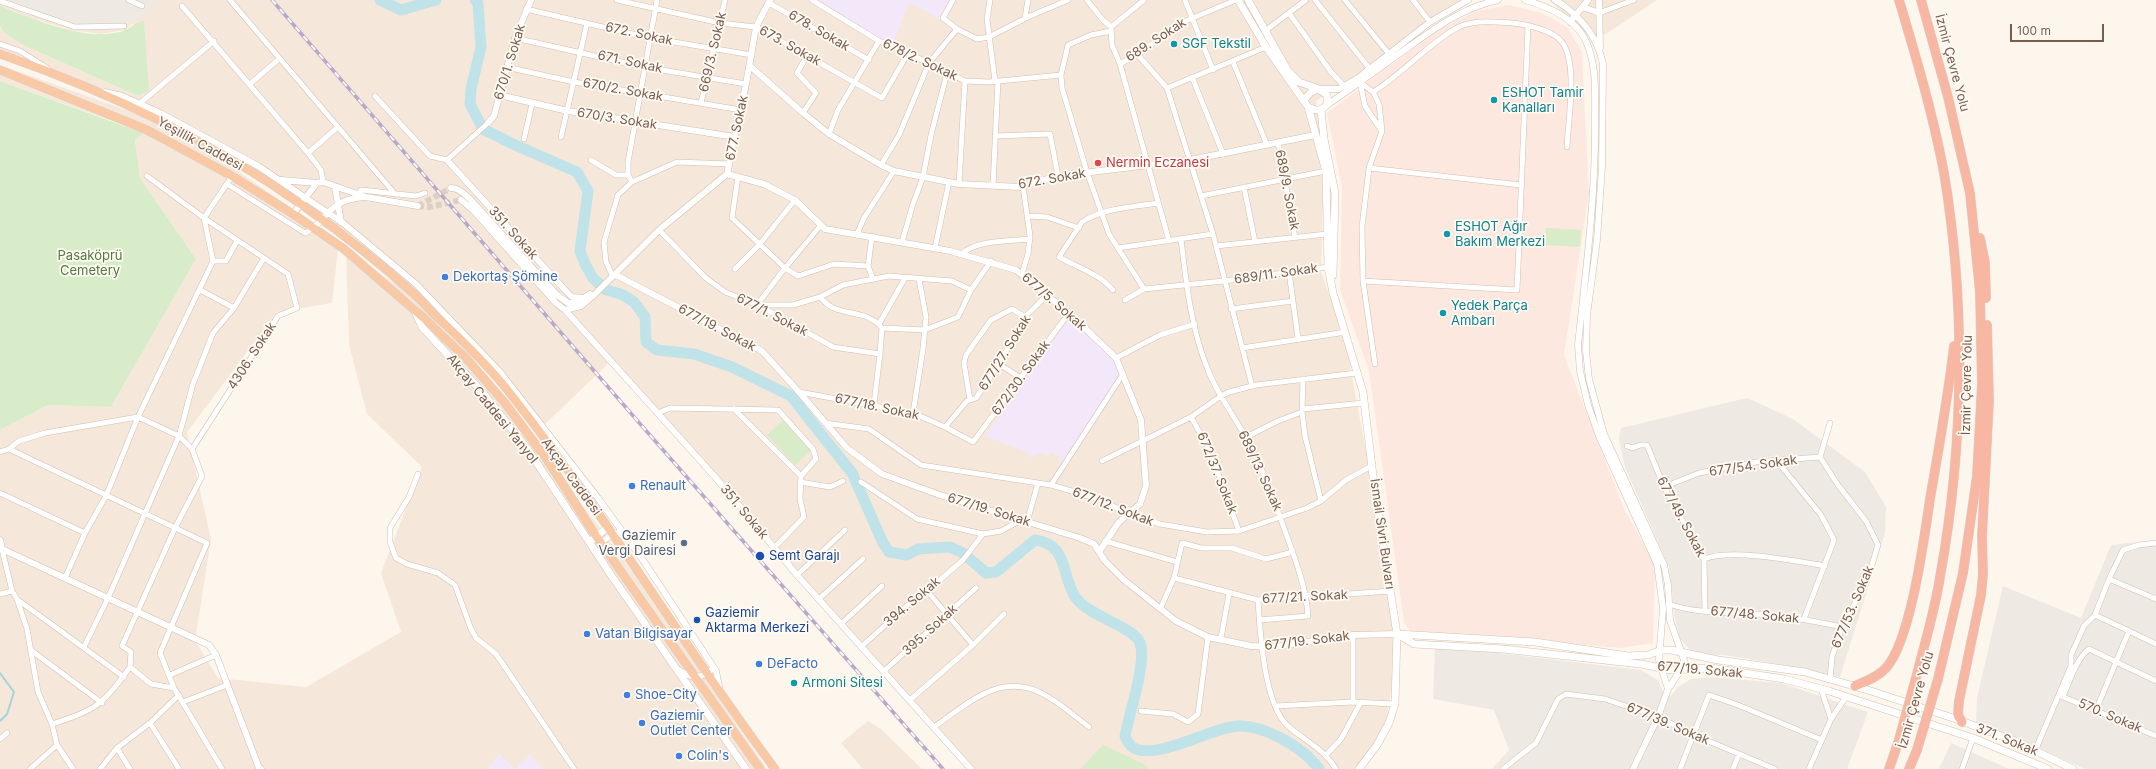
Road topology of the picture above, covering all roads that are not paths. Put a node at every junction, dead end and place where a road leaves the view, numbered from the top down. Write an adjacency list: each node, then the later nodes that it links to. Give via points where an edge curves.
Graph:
1 (129, 0): 33 (street)
2 (230, 0): 72 (street)
3 (531, 0): 36 (street, 670/1. Sokak)
4 (617, 0): 37 (street, 673. Sokak)
5 (656, 0): 37 (street)
6 (725, 0): 47 (street, 669/3. Sokak)
7 (812, 0): 60 (street, 678/2. Sokak)
8 (953, 0): 51 (street, via 943,18)
9 (990, 0): 55 (street, via 987,19)
10 (1028, 0): 42 (street)
11 (1068, 0): 42 (street)
12 (1087, 0): 52 (street)
13 (1144, 0): 52 (street)
14 (1185, 0): 41 (street)
15 (1237, 0): 41 (street, 689. Sokak); 62 (main road, İsmail Sivri Bulvarı)
16 (1248, 0): 53 (main road)
17 (1306, 0): 38 (street)
18 (1316, 0): 80 (street)
19 (1345, 0): 69 (street)
20 (1413, 0): 43 (street)
21 (1468, 0): 43 (street)
22 (1498, 0): 90 (street, via 1456,14)
23 (1525, 0): 44 (street, via 1541,5)
24 (1555, 0): 40 (street)
25 (1588, 0): 35 (street)
26 (1599, 0): 39 (street)
27 (1634, 0): 39 (street)
28 (1899, 0): 233 (highway, İzmir Çevre Yolu, via 1930,106 1944,174)
29 (1921, 0): 159 (highway, İzmir Çevre Yolu, via 1948,97)
30 (0, 1): 32 (street)
31 (770, 1): 50 (street, 677. Sokak); 73 (street, 678. Sokak)
32 (13, 2): 48 (street, via 75,27)
33 (142, 6)
34 (182, 6): 59 (street)
35 (1583, 7): 39 (street); 40 (street)
36 (526, 9): 46 (street, 672. Sokak); 57 (street, 670/1. Sokak)
37 (655, 10): 47 (street, 673. Sokak); 58 (street)
38 (1289, 13): 53 (street); 95 (street)
39 (1599, 13): 45 (street)
40 (1577, 14): 44 (street); 54 (street)
41 (1192, 17): 68 (street, 689. Sokak, via 1176,25); 82 (street)
42 (1025, 18): 55 (street)
43 (1430, 22): 69 (street)
44 (1570, 22): 56 (street)
45 (1599, 22): 54 (street); 64 (street)
46 (587, 23): 58 (street, 672. Sokak); 65 (street)
47 (720, 23): 50 (street, 673. Sokak); 63 (street, 669/3. Sokak)
48 (124, 26)
49 (1528, 26): 100 (street, via 1489,21 1456,28); 125 (street, via 1560,40 1568,54 1571,78); 154 (street)
50 (756, 27): 70 (street, 677. Sokak); 71 (street, 673. Sokak)
51 (957, 29): 55 (street, via 977,39); 75 (street)
52 (1111, 29): 76 (street, via 1112,45); 85 (street, via 1068,44)
53 (1265, 31): 98 (main road, via 1288,71 1299,82)
54 (1591, 32): 56 (street); 64 (street)
55 (989, 37): 89 (street)
56 (1584, 37): 351 (street, via 1593,60 1595,82 1595,182 1578,345 1580,371 1599,436 1657,564 1663,608)
57 (514, 38): 65 (street, 671. Sokak); 79 (street, 670/1. Sokak)
58 (650, 38): 63 (street, 672. Sokak); 77 (street)
59 (214, 41): 93 (street); 105 (street)
60 (879, 41): 66 (street, 678/2. Sokak); 73 (street)
61 (0, 44): 83 (street, via 20,51)
62 (1266, 47): 74 (street); 103 (main road, İsmail Sivri Bulvarı)
63 (713, 49): 70 (street, 672. Sokak); 87 (street, 669/3. Sokak)
64 (1600, 49): 329 (street, via 1603,64 1602,167 1597,240 1587,315 1586,351 1589,379 1604,434 1664,565)
65 (581, 51): 77 (street, 671. Sokak); 91 (street)
66 (908, 53): 75 (street, 678/2. Sokak); 92 (street, 673. Sokak, via 882,98)
67 (0, 54): 83 (highway, Yeşillik Caddesi)
68 (1137, 54): 76 (street, 689. Sokak); 97 (street)
69 (1389, 54): 80 (street)
70 (752, 55): 78 (street, 677. Sokak)
71 (806, 56): 92 (street, 673. Sokak); 112 (street, via 797,73 816,93)
72 (279, 59): 93 (street); 115 (street)
73 (869, 60): 92 (street)
74 (1233, 62): 82 (street); 124 (street)
75 (929, 63): 84 (street, 678/2. Sokak); 132 (street, via 899,135)
76 (1120, 64): 133 (street)
77 (644, 66): 87 (street, 671. Sokak); 99 (street)
78 (750, 66): 94 (street, 677. Sokak); 112 (street, 672. Sokak)
79 (506, 67): 91 (street, 670/2. Sokak); 101 (street, 670/1. Sokak)
80 (1370, 69): 90 (street)
81 (0, 70): 141 (highway, Yeşillik Caddesi, via 147,130)
82 (1213, 70): 86 (street)
83 (55, 73): 96 (highway, Yeşillik Caddesi)
84 (947, 73): 88 (street, 678/2. Sokak); 144 (street, via 931,135)
85 (1061, 75): 89 (street, 678/2. Sokak); 137 (street, via 1062,88)
86 (1192, 76): 97 (street); 127 (street)
87 (707, 77): 94 (street, 671. Sokak); 104 (street, 669/3. Sokak)
88 (965, 81): 89 (street, 678/2. Sokak); 151 (street)
89 (997, 81): 119 (street)
90 (1359, 81): 95 (street); 100 (street); 107 (street); 116 (street, via 1365,106)
91 (574, 82): 99 (street, 670/2. Sokak); 111 (street)
92 (856, 82): 117 (street, via 838,110)
93 (250, 84): 126 (street)
94 (746, 84): 109 (street, 677. Sokak)
95 (1344, 86): 98 (street, via 1338,89)
96 (86, 87): 105 (street, via 122,96); 166 (highway, Yeşillik Caddesi, via 158,120)
97 (1167, 88): 130 (street)
98 (1319, 89): 103 (main road, via 1311,92); 107 (main road, via 1327,95)
99 (639, 92): 104 (street, 670/2. Sokak); 113 (street)
100 (1373, 92): 116 (street, via 1379,104)
101 (499, 95): 106 (street, 670/3. Sokak); 114 (street, 670/1. Sokak, via 494,116)
102 (375, 96): 128 (street, via 430,156)
103 (1304, 100): 108 (main road, İsmail Sivri Bulvarı)
104 (701, 103): 109 (street, 670/2. Sokak)
105 (139, 104): 146 (street, via 195,131)
106 (532, 104): 111 (street, 670/3. Sokak); 122 (street)
107 (1328, 104): 110 (main road)
108 (1308, 107): 110 (main road, via 1314,111); 118 (main road, İsmail Sivri Bulvarı)
109 (741, 110): 121 (street, 677. Sokak)
110 (1321, 110): 220 (main road, İsmail Sivri Bulvarı, via 1335,193)
111 (568, 111): 113 (street, 670/3. Sokak); 120 (street)
112 (803, 113): 117 (street, 672. Sokak)
113 (634, 121): 121 (street, 670/3. Sokak); 139 (street)
114 (488, 123): 128 (street)
115 (338, 127): 126 (street); 161 (street)
116 (1382, 131): 134 (street)
117 (829, 134): 132 (street, 672. Sokak)
118 (1315, 135): 123 (street, 672. Sokak); 136 (main road, İsmail Sivri Bulvarı)
119 (995, 136): 143 (street, via 1050,134); 152 (street)
120 (561, 137)
121 (735, 137): 131 (street, 677. Sokak)
122 (524, 139)
123 (1278, 142): 124 (street, 672. Sokak); 145 (street, 689/9. Sokak)
124 (1267, 145): 127 (street, 672. Sokak)
125 (1567, 147)
126 (308, 153): 149 (street, via 321,170)
127 (1223, 154): 130 (street, 672. Sokak)
128 (447, 160): 223 (street, 351. Sokak, via 564,289 572,297)
129 (591, 160): 139 (street, via 616,175)
130 (1190, 160): 133 (street, 672. Sokak); 162 (street)
131 (730, 164): 138 (street, 677. Sokak); 147 (street, via 677,162)
132 (881, 165): 135 (street, 672. Sokak)
133 (1148, 166): 137 (street, 672. Sokak); 168 (street)
134 (1369, 168): 154 (street); 212 (street, via 1362,227)
135 (894, 171): 144 (street, 672. Sokak); 181 (street, via 864,218)
136 (1326, 171): 145 (street); 183 (main road, İsmail Sivri Bulvarı)
137 (1087, 172): 143 (street, 672. Sokak); 171 (street)
138 (727, 174): 142 (street, 677/5. Sokak); 180 (street, 677. Sokak)
139 (628, 175): 147 (street)
140 (147, 176): 174 (street)
141 (232, 176): 150 (street); 172 (highway, Yeşillik Caddesi)
142 (738, 176): 165 (street, 677/5. Sokak, via 764,184); 192 (street, via 732,218)
143 (1058, 176): 153 (street, 672. Sokak)
144 (924, 177): 148 (street, 672. Sokak); 190 (street)
145 (1285, 179): 156 (street); 185 (street, 689/9. Sokak)
146 (280, 180): 149 (street); 166 (street)
147 (632, 182): 208 (street, via 618,195 604,242 606,262)
148 (950, 182): 151 (street, 672. Sokak); 194 (street)
149 (320, 183): 155 (street, via 329,182); 166 (street)
150 (227, 184): 174 (street); 178 (street, via 305,233)
151 (959, 184): 152 (street, 672. Sokak)
152 (992, 186): 153 (street, 672. Sokak)
153 (1023, 186): 173 (street)
154 (1521, 186): 212 (street, via 1517,290)
155 (335, 187): 160 (street); 167 (street)
156 (1244, 187): 162 (street); 191 (street)
157 (451, 188): 223 (street, 351. Sokak, via 460,190 478,207 557,295 568,304)
158 (425, 193): 161 (street, via 416,196)
159 (1970, 193): 389 (highway, via 1985,263 1989,401 1982,536 1983,574 1959,701 1958,715); 427 (highway, İzmir Çevre Yolu, bridge, via 1980,292 1982,369 1977,476 1963,573 1938,679)
160 (358, 194): 161 (street, via 361,190); 163 (street)
161 (395, 194)
162 (1201, 196): 182 (street)
163 (366, 197): 167 (street, via 350,198); 169 (street)
164 (461, 200): 230 (street, 351. Sokak)
165 (795, 200): 177 (street, 677/5. Sokak); 192 (street)
166 (303, 201): 170 (street); 172 (street); 175 (highway, Yeşillik Caddesi)
167 (337, 203): 170 (street); 176 (street)
168 (1158, 203): 171 (street); 189 (street)
169 (418, 206)
170 (328, 213): 175 (street); 176 (street)
171 (1101, 213): 179 (street, via 1086,219); 195 (street)
172 (293, 214): 178 (highway, Yeşillik Caddesi)
173 (1027, 216): 179 (street, via 1047,217); 186 (street)
174 (204, 218): 188 (street); 199 (street)
175 (322, 219): 178 (street); 200 (highway, Yeşillik Caddesi)
176 (341, 222): 297 (street, via 411,280 500,372 547,430)
177 (821, 225): 181 (street, 677/5. Sokak, via 825,229); 203 (street)
178 (314, 228): 206 (highway, Yeşillik Caddesi)
179 (1079, 228): 219 (street, via 1059,257 1079,269 1097,275)
180 (659, 230): 208 (street, 677. Sokak); 226 (street, 677/1. Sokak, via 706,278 725,292)
181 (857, 234): 184 (street, 677/5. Sokak)
182 (1213, 234): 187 (street); 193 (street)
183 (1327, 234): 185 (street); 202 (main road, İsmail Sivri Bulvarı)
184 (872, 236): 190 (street, 677/5. Sokak); 201 (street)
185 (1296, 238): 191 (street)
186 (1030, 239): 196 (street, via 977,245); 207 (street)
187 (1181, 239): 189 (street); 214 (street, 689/13. Sokak)
188 (237, 240): 197 (street); 199 (street, via 226,261)
189 (1169, 241): 195 (street)
190 (902, 242): 194 (street, 677/5. Sokak)
191 (1255, 242): 193 (street)
192 (759, 245): 203 (street); 204 (street)
193 (1216, 246): 213 (street)
194 (935, 248): 196 (street, 677/5. Sokak)
195 (1118, 248): 216 (street)
196 (962, 254): 198 (street, 677/5. Sokak)
197 (264, 258): 227 (street); 269 (street, 4306. Sokak, via 288,274 297,308 278,316)
198 (991, 261): 207 (street, 677/5. Sokak); 218 (street)
199 (213, 262): 217 (street)
200 (382, 266): 292 (highway, Akçay Caddesi, via 417,296 508,391)
201 (868, 266): 203 (street, via 834,264 798,276); 210 (street)
202 (1328, 267): 205 (street, 689/11. Sokak); 220 (main road, İsmail Sivri Bulvarı)
203 (785, 268): 226 (street)
204 (736, 270)
205 (1289, 272): 213 (street, 689/11. Sokak); 225 (street)
206 (372, 273): 228 (highway, Akçay Caddesi)
207 (1022, 274): 221 (street, 677/5. Sokak)
208 (613, 277): 215 (street, 677. Sokak); 249 (street, 677/19. Sokak, via 762,352)
209 (905, 278): 210 (street, via 889,276); 211 (street); 235 (street)
210 (873, 279): 222 (street, via 843,285)
211 (919, 280): 218 (street, via 952,281); 236 (street, via 925,305)
212 (1363, 280): 243 (street)
213 (1224, 281): 214 (street, 689/11. Sokak); 229 (street)
214 (1186, 285): 216 (street, 689/11. Sokak); 234 (street, 689/13. Sokak)
215 (600, 289): 223 (street, 351. Sokak); 230 (street, via 580,306)
216 (1144, 289): 224 (street)
217 (200, 290): 227 (street); 258 (street)
218 (971, 290): 236 (street, via 958,317)
219 (1113, 290)
220 (1333, 293): 237 (main road, İsmail Sivri Bulvarı)
221 (1047, 296): 231 (street, 677/5. Sokak); 232 (street, 677/27. Sokak)
222 (820, 297): 226 (street, via 793,305); 235 (street, via 836,310 871,317)
223 (584, 298)
224 (1125, 300)
225 (1293, 301): 229 (street); 238 (street)
226 (757, 305): 240 (street, 677/1. Sokak, via 834,347)
227 (234, 308): 263 (street, via 212,333 193,384)
228 (414, 309): 296 (highway, Akçay Caddesi, via 466,358 505,403 548,461); 300 (main road, Akçay Caddesi Yanyol, via 422,327 483,393 529,451)
229 (1231, 309): 239 (street)
230 (565, 310): 256 (street, 351. Sokak)
231 (1069, 313): 241 (street, 677/5. Sokak); 246 (street, 672/30. Sokak)
232 (1026, 317): 242 (street, 677/27. Sokak); 251 (street, via 1012,309 994,317 984,327 965,358 966,384)
233 (1958, 317): 369 (highway, via 1938,454 1909,613 1899,646 1886,668 1874,678); 426 (highway, İzmir Çevre Yolu, bridge, via 1960,400 1955,476 1940,578 1917,674)
234 (1195, 324): 241 (street, via 1160,335); 250 (street, 689/13. Sokak, via 1208,369)
235 (881, 326): 236 (street); 240 (street)
236 (925, 330): 257 (street)
237 (1346, 332): 238 (street); 244 (main road, İsmail Sivri Bulvarı)
238 (1298, 338): 239 (street)
239 (1242, 348): 248 (street)
240 (880, 354): 253 (street)
241 (1116, 358): 245 (street, 677/5. Sokak)
242 (1000, 364): 246 (street); 251 (street, 677/27. Sokak, via 976,398)
243 (1375, 364)
244 (1357, 373): 247 (street); 252 (main road, İsmail Sivri Bulvarı)
245 (1123, 374): 265 (street, 677/5. Sokak, via 1141,420); 280 (street)
246 (1021, 378): 266 (street, 672/30. Sokak)
247 (1303, 379): 248 (street); 255 (street)
248 (1252, 386): 250 (street)
249 (799, 392): 253 (street, 677/18. Sokak); 260 (street, 677/19. Sokak)
250 (1221, 396): 259 (street); 264 (street, 689/13. Sokak)
251 (970, 400): 262 (street, 677/27. Sokak, via 966,401)
252 (1364, 403): 255 (street); 274 (main road, İsmail Sivri Bulvarı)
253 (874, 404): 257 (street, 677/18. Sokak)
254 (734, 408): 256 (street, via 670,408); 276 (street); 276 (street, via 778,410 813,449 816,459)
255 (1303, 410): 264 (street); 284 (street, via 1305,436)
256 (658, 413): 303 (street, 351. Sokak)
257 (913, 413): 262 (street, 677/18. Sokak)
258 (138, 417): 263 (street); 268 (street, via 45,433 18,441); 283 (street)
259 (1191, 417): 265 (street); 293 (street, 672/37. Sokak, via 1210,451)
260 (825, 423): 279 (street, 677/12. Sokak, via 869,429 922,465); 288 (street, 677/19. Sokak, via 847,448 882,474)
261 (1830, 423): 271 (street)
262 (945, 427): 266 (street, 677/18. Sokak)
263 (179, 436): 269 (street); 285 (street)
264 (1246, 437): 287 (street, 689/13. Sokak)
265 (1142, 441): 273 (street); 286 (street, 677/5. Sokak, via 1146,486 1140,504)
266 (973, 442)
267 (1627, 446): 281 (street, 677/49. Sokak, via 1632,448 1647,445)
268 (9, 449): 270 (street); 283 (street)
269 (192, 449): 290 (street, via 202,476)
270 (0, 452)
271 (1820, 457): 272 (street, 677/54. Sokak); 340 (street, 677/53. Sokak, via 1866,520 1878,545 1867,581)
272 (1777, 460): 281 (street, 677/54. Sokak, via 1699,473); 311 (street, via 1821,515 1834,540)
273 (1102, 461)
274 (1373, 465): 284 (street, 677/12. Sokak, via 1346,480); 319 (main road, İsmail Sivri Bulvarı)
275 (418, 474): 413 (street, via 409,497 390,528 390,542 396,558 406,564 438,573 455,585 476,638 496,654)
276 (800, 479): 277 (street, via 830,487); 303 (street, via 800,500 804,517)
277 (844, 481)
278 (861, 482): 295 (street, via 917,519)
279 (1038, 483): 280 (street, 677/12. Sokak); 289 (street)
280 (1051, 485): 286 (street, 677/12. Sokak, via 1099,499)
281 (1664, 487): 309 (street, 677/49. Sokak)
282 (0, 493): 294 (street)
283 (106, 496): 285 (street); 294 (street)
284 (1321, 501): 287 (street, 677/12. Sokak)
285 (146, 513): 290 (street); 324 (street)
286 (1129, 514): 293 (street, 677/12. Sokak, via 1184,529 1207,532); 299 (street, 677/5. Sokak)
287 (1281, 516): 293 (street, 677/12. Sokak); 306 (street, 689/13. Sokak)
288 (1020, 520): 289 (street, 677/19. Sokak); 295 (street, via 1001,532)
289 (1027, 522): 305 (street, 677/19. Sokak, via 1080,538 1094,544)
290 (175, 528): 332 (street); 339 (street, via 207,543)
291 (845, 530): 312 (street)
292 (610, 531): 296 (main road); 297 (street); 301 (street); 362 (highway, Akçay Caddesi)
293 (1239, 531)
294 (85, 533): 313 (street)
295 (983, 534): 320 (street, 394. Sokak, via 964,560)
296 (596, 536): 300 (main road); 301 (highway, Akçay Caddesi)
297 (628, 539): 358 (street)
298 (0, 540): 304 (street)
299 (1105, 540): 305 (street, 677/5. Sokak); 310 (street)
300 (589, 542): 307 (main road, Akçay Caddesi Yanyol)
301 (601, 543): 307 (street); 365 (highway, Akçay Caddesi)
302 (2156, 543): 315 (street, via 2123,550)
303 (774, 548): 312 (street, 351. Sokak)
304 (2, 549): 313 (street); 318 (street)
305 (1099, 552): 330 (street, 677/19. Sokak, via 1105,562 1124,580)
306 (1293, 552): 310 (street, via 1266,559 1232,548 1200,548 1182,543); 323 (street, 689/13. Sokak)
307 (600, 558): 357 (main road, Akçay Caddesi Yanyol)
308 (863, 559): 326 (street)
309 (1704, 559): 311 (street, via 1710,556 1742,555); 331 (street, 677/49. Sokak)
310 (1177, 562): 314 (street)
311 (1825, 566): 336 (street)
312 (797, 575): 326 (street, 351. Sokak)
313 (65, 578): 324 (street)
314 (1174, 578): 322 (street, 677/21. Sokak, via 1210,586); 330 (street)
315 (2109, 580): 327 (street); 335 (street)
316 (882, 586): 338 (street)
317 (976, 588): 333 (street, 395. Sokak)
318 (12, 590): 321 (street); 325 (street)
319 (1390, 591): 323 (street, 677/21. Sokak); 342 (main road, İsmail Sivri Bulvarı)
320 (927, 592): 333 (street); 348 (street, 394. Sokak, via 919,595)
321 (0, 594)
322 (1229, 594): 328 (street, 677/21. Sokak); 345 (street)
323 (1307, 595): 328 (street, 677/21. Sokak); 337 (street, 689/13. Sokak, via 1308,616)
324 (108, 598): 332 (street); 349 (street)
325 (17, 599): 349 (street); 352 (street)
326 (819, 599): 338 (street, 351. Sokak)
327 (2156, 599)
328 (1258, 600): 337 (street)
329 (1669, 604): 331 (street, 677/48. Sokak, via 1692,611); 353 (street, via 1670,620)
330 (1161, 607): 344 (street, 677/19. Sokak, via 1176,621)
331 (1705, 611): 336 (street, 677/48. Sokak)
332 (138, 613): 339 (street); 356 (street, via 122,646 130,652)
333 (946, 614): 347 (street); 361 (street, 395. Sokak)
334 (1004, 614): 347 (street)
335 (2095, 615): 341 (street); 376 (street, via 2084,626 2071,655 2071,666)
336 (1804, 619): 340 (street, 677/48. Sokak)
337 (1259, 620): 350 (street)
338 (841, 624): 348 (street, 351. Sokak)
339 (172, 627): 354 (street, via 209,645); 363 (street, via 160,653)
340 (1842, 627): 366 (street, 677/53. Sokak, via 1832,657)
341 (2128, 631): 346 (street); 355 (street)
342 (1397, 634): 343 (street, 677/19. Sokak); 351 (main road, 677/19. Sokak, via 1536,642 1628,656 1648,655); 359 (main road, 677/19. Sokak, via 1414,644 1504,649); 382 (main road, İsmail Sivri Bulvarı)
343 (1353, 635): 350 (street, 677/19. Sokak, via 1315,643); 379 (street)
344 (1208, 636): 345 (street, 677/19. Sokak); 385 (street, via 1198,714 1188,722 1173,714)
345 (1221, 638): 350 (street, 677/19. Sokak)
346 (2156, 644)
347 (973, 645): 377 (street)
348 (862, 646): 361 (street, 351. Sokak)
349 (84, 647): 364 (street)
350 (1261, 647): 383 (street)
351 (1661, 650): 353 (main road, 677/19. Sokak); 359 (street)
352 (32, 651): 381 (street); 390 (street, via 38,692)
353 (1682, 652): 360 (street); 366 (main road, 677/19. Sokak, via 1736,663 1804,672)
354 (216, 655): 363 (street); 368 (street)
355 (2117, 662): 367 (street); 376 (street, via 2089,649 2080,660); 384 (street)
356 (130, 667): 364 (street); 370 (street, via 151,684)
357 (676, 668): 365 (street); 405 (main road, Akçay Caddesi Yanyol)
358 (714, 668): 362 (street); 373 (street, via 719,680)
359 (1660, 668): 360 (main road, 677/19. Sokak); 371 (street)
360 (1682, 668): 371 (street); 372 (main road, 677/19. Sokak, via 1741,672 1784,679)
361 (884, 671): 377 (street, 351. Sokak)
362 (707, 674): 365 (street); 373 (highway, Akçay Caddesi)
363 (170, 675): 370 (street)
364 (124, 676): 381 (street)
365 (694, 677): 414 (highway, Akçay Caddesi)
366 (1830, 679): 369 (main road, 677/19. Sokak)
367 (2156, 681)
368 (226, 685): 378 (street); 412 (street)
369 (1855, 686): 389 (main road, 677/19. Sokak)
370 (174, 688): 374 (street)
371 (1668, 689): 386 (street)
372 (1821, 689): 375 (main road, 677/19. Sokak); 387 (street)
373 (720, 694): 415 (highway, Akçay Caddesi)
374 (180, 695): 378 (street); 388 (street)
375 (1846, 696): 387 (street); 397 (main road, 677/19. Sokak)
376 (2061, 696): 384 (street, 570. Sokak); 401 (street)
377 (910, 700): 391 (street, 351. Sokak)
378 (183, 702): 411 (street)
379 (1353, 702): 380 (street); 383 (street)
380 (1361, 702): 382 (street); 403 (street, via 1341,739)
381 (102, 703): 390 (street, via 79,716)
382 (1395, 704): 418 (main road, İsmail Sivri Bulvarı, via 1389,723 1377,745)
383 (1275, 706): 403 (street, via 1288,726)
384 (2096, 710): 395 (street, 570. Sokak)
385 (1141, 711)
386 (1658, 717): 394 (street, 677/39. Sokak); 404 (street, 677/39. Sokak, via 1605,699 1566,694 1558,699 1536,743); 421 (street)
387 (1831, 719): 398 (street)
388 (150, 722): 400 (street); 410 (street)
389 (1962, 722): 401 (main road, 371. Sokak)
390 (52, 724): 399 (street)
391 (934, 727): 392 (street, via 984,692 1015,686 1041,693); 416 (street, 351. Sokak)
392 (1089, 727)
393 (7, 733): 396 (street)
394 (1694, 735): 398 (street, via 1709,695); 402 (street, 677/39. Sokak); 422 (street)
395 (2156, 736)
396 (0, 738)
397 (1973, 738): 428 (street); 429 (main road, 371. Sokak)
398 (1822, 740): 425 (street)
399 (56, 745): 406 (street); 407 (street)
400 (117, 748): 408 (street); 409 (street)
401 (2035, 751): 430 (main road, 371. Sokak)
402 (1739, 754): 423 (street); 424 (street, 677/39. Sokak)
403 (1326, 755): 417 (street)
404 (1509, 764): 419 (street); 420 (street)
405 (743, 768)
406 (30, 769)
407 (73, 769)
408 (100, 769)
409 (130, 769)
410 (179, 769)
411 (222, 769)
412 (259, 769)
413 (574, 769)
414 (760, 769)
415 (775, 769)
416 (971, 769)
417 (1336, 769)
418 (1359, 769)
419 (1503, 769)
420 (1513, 769)
421 (1633, 769)
422 (1680, 769)
423 (1733, 769)
424 (1775, 769)
425 (1809, 769)
426 (1889, 769)
427 (1909, 769)
428 (1962, 769)
429 (2048, 769)
430 (2073, 769)

